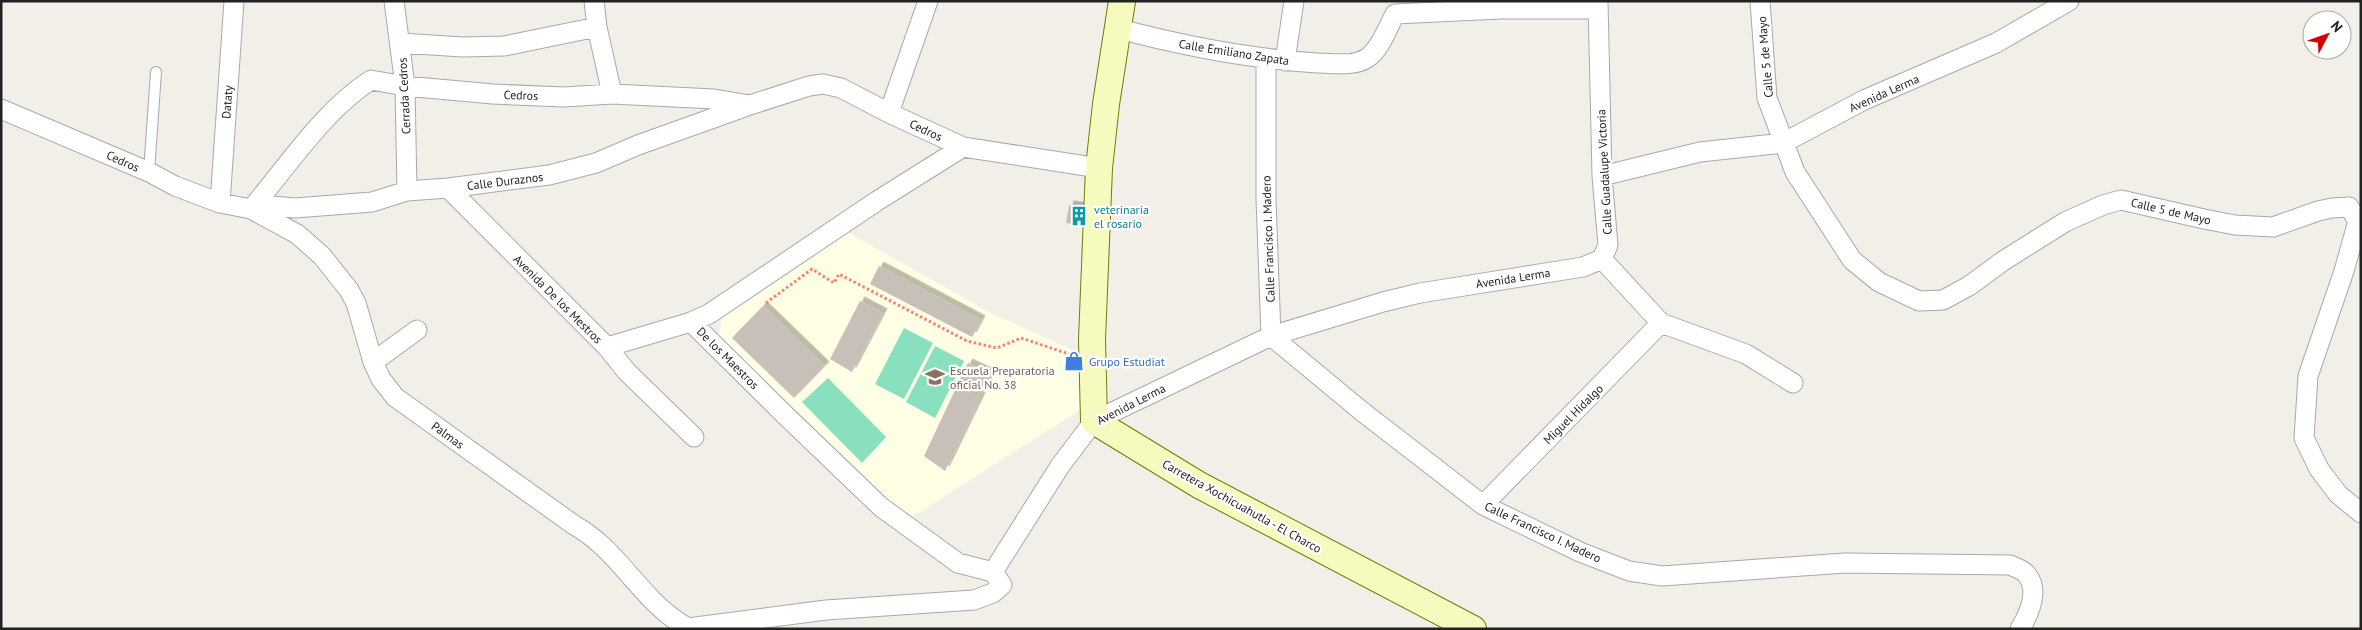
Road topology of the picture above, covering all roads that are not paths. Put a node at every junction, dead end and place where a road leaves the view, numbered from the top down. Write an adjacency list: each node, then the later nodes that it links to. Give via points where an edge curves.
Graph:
1 (234, 1): 30 (street, Dataty)
2 (394, 1): 14 (street, Cerrada Cedros)
3 (594, 1): 12 (street)
4 (928, 1): 22 (street)
5 (1122, 1): 13 (main road)
6 (1294, 1): 16 (street)
7 (1760, 1): 23 (street, Calle 5 de Mayo, via 1767,98)
8 (2069, 1): 23 (street, Avenida Lerma, via 1996,43 1864,100)
9 (1554, 5): 10 (street, Calle Emiliano Zapata); 11 (street, Calle Emiliano Zapata, via 1500,9)
10 (1598, 5): 27 (street, Calle Guadalupe Victoria)
11 (1395, 8): 16 (street, Calle Emiliano Zapata, via 1368,58 1339,64)
12 (597, 27): 14 (street, via 504,46 463,48); 19 (street)
13 (1116, 28): 15 (street, Calle Emiliano Zapata, via 1177,44); 25 (main road)
14 (400, 43): 18 (street, Cerrada Cedros)
15 (1266, 60): 16 (street, Calle Emiliano Zapata); 36 (street, Calle Francisco I. Madero, via 1266,199)
16 (1285, 61)
17 (156, 72): 26 (lane)
18 (406, 86): 19 (street, Cedros, via 564,97); 29 (street, Cerrada Cedros); 31 (street, Cedros, via 371,80 359,88 322,124)
19 (612, 94): 20 (street, Cedros)
20 (750, 104): 22 (street, Cedros, via 823,84 841,88); 28 (street, Calle Duraznos, via 596,164 550,175)
21 (1, 109): 26 (street, Cedros)
22 (889, 113): 24 (street, Cedros)
23 (1783, 142): 27 (street, Avenida Lerma, via 1700,152); 43 (street, Calle 5 de Mayo, via 1796,172 1852,260 1879,282 1919,302 1942,300 1969,286 2065,222 2121,200 2235,225 2274,227 2318,211 2349,207 2358,221 2308,376 2304,438 2338,494)
24 (963, 147): 25 (street, Cedros); 33 (street, De los Maestros, via 876,201 709,314)
25 (1099, 168): 40 (main road, via 1092,360)
26 (149, 172): 30 (street, Cedros)
27 (1602, 176): 32 (street, Calle Guadalupe Victoria, via 1608,245)
28 (448, 188): 29 (street, Calle Duraznos); 37 (street, Avenida De los Mestros)
29 (407, 191): 31 (street, Calle Duraznos, via 372,202 295,208 272,206)
30 (220, 203): 31 (street, Cedros)
31 (251, 210): 38 (street, Palmas, via 296,234 342,279 356,303)
32 (1602, 259): 34 (street); 36 (street, Avenida Lerma, via 1583,267 1401,298)
33 (691, 322): 37 (street, Avenida De los Mestros); 44 (street, De los Maestros, via 881,507 958,563)
34 (1661, 323): 39 (street, via 1746,354); 42 (street, Miguel Hidalgo)
35 (417, 330): 38 (street)
36 (1271, 336): 40 (street, Avenida Lerma); 42 (street, Calle Francisco I. Madero)
37 (607, 347): 41 (street, via 627,372)
38 (373, 362): 45 (street, Palmas, via 395,398 574,526 590,534 607,548 654,604)
39 (1793, 383)
40 (1094, 421): 44 (street, Avenida Lerma, via 1060,466); 46 (main road, Carretera Xochicuahutla - El Charco, via 1199,485)
41 (694, 437)
42 (1483, 505): 47 (street, Calle Francisco I. Madero, via 1580,552 1629,571 1662,576 1845,563 2010,564 2026,573 2032,584 2032,600)
43 (2361, 513)
44 (993, 572): 45 (street, via 1002,585 974,600 826,610)
45 (689, 628)
46 (1473, 629)
47 (2020, 629)

